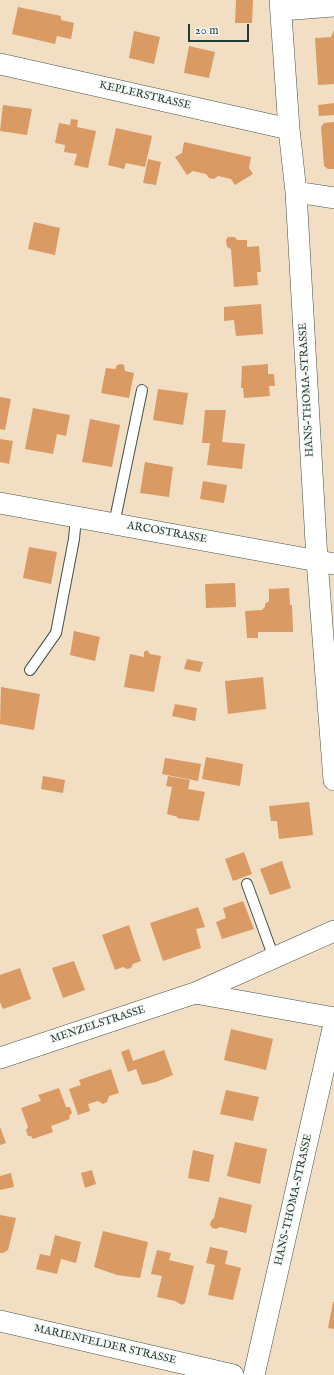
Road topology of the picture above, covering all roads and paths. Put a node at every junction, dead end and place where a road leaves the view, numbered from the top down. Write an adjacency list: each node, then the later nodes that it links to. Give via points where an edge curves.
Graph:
1 (281, 5): 2 (street); 4 (street, HANS-THOMA-STRASSE)
2 (334, 6)
3 (0, 64): 4 (street, KEPLERSTRASSE)
4 (289, 129): 5 (street, HANS-THOMA-STRASSE)
5 (296, 192): 6 (street); 11 (street, HANS-THOMA-STRASSE)
6 (334, 198)
7 (142, 390): 10 (lane)
8 (0, 503): 9 (street, ARCOSTRASSE)
9 (76, 517): 10 (street, ARCOSTRASSE); 12 (lane, via 56,633)
10 (114, 524): 11 (street, ARCOSTRASSE)
11 (325, 562): 13 (street, HANS-THOMA-STRASSE)
12 (30, 670)
13 (334, 780)
14 (247, 884): 16 (lane)
15 (334, 931): 16 (street, MENZELSTRASSE)
16 (274, 958): 17 (street, MENZELSTRASSE)
17 (195, 994): 18 (street, MENZELSTRASSE); 20 (street, MENZELSTRASSE)
18 (334, 1018)
19 (334, 1024): 23 (street, HANS-THOMA-STRASSE)
20 (0, 1058)
21 (0, 1321): 22 (street, MARIENFELDER STRASSE)
22 (234, 1375)
23 (254, 1375)

